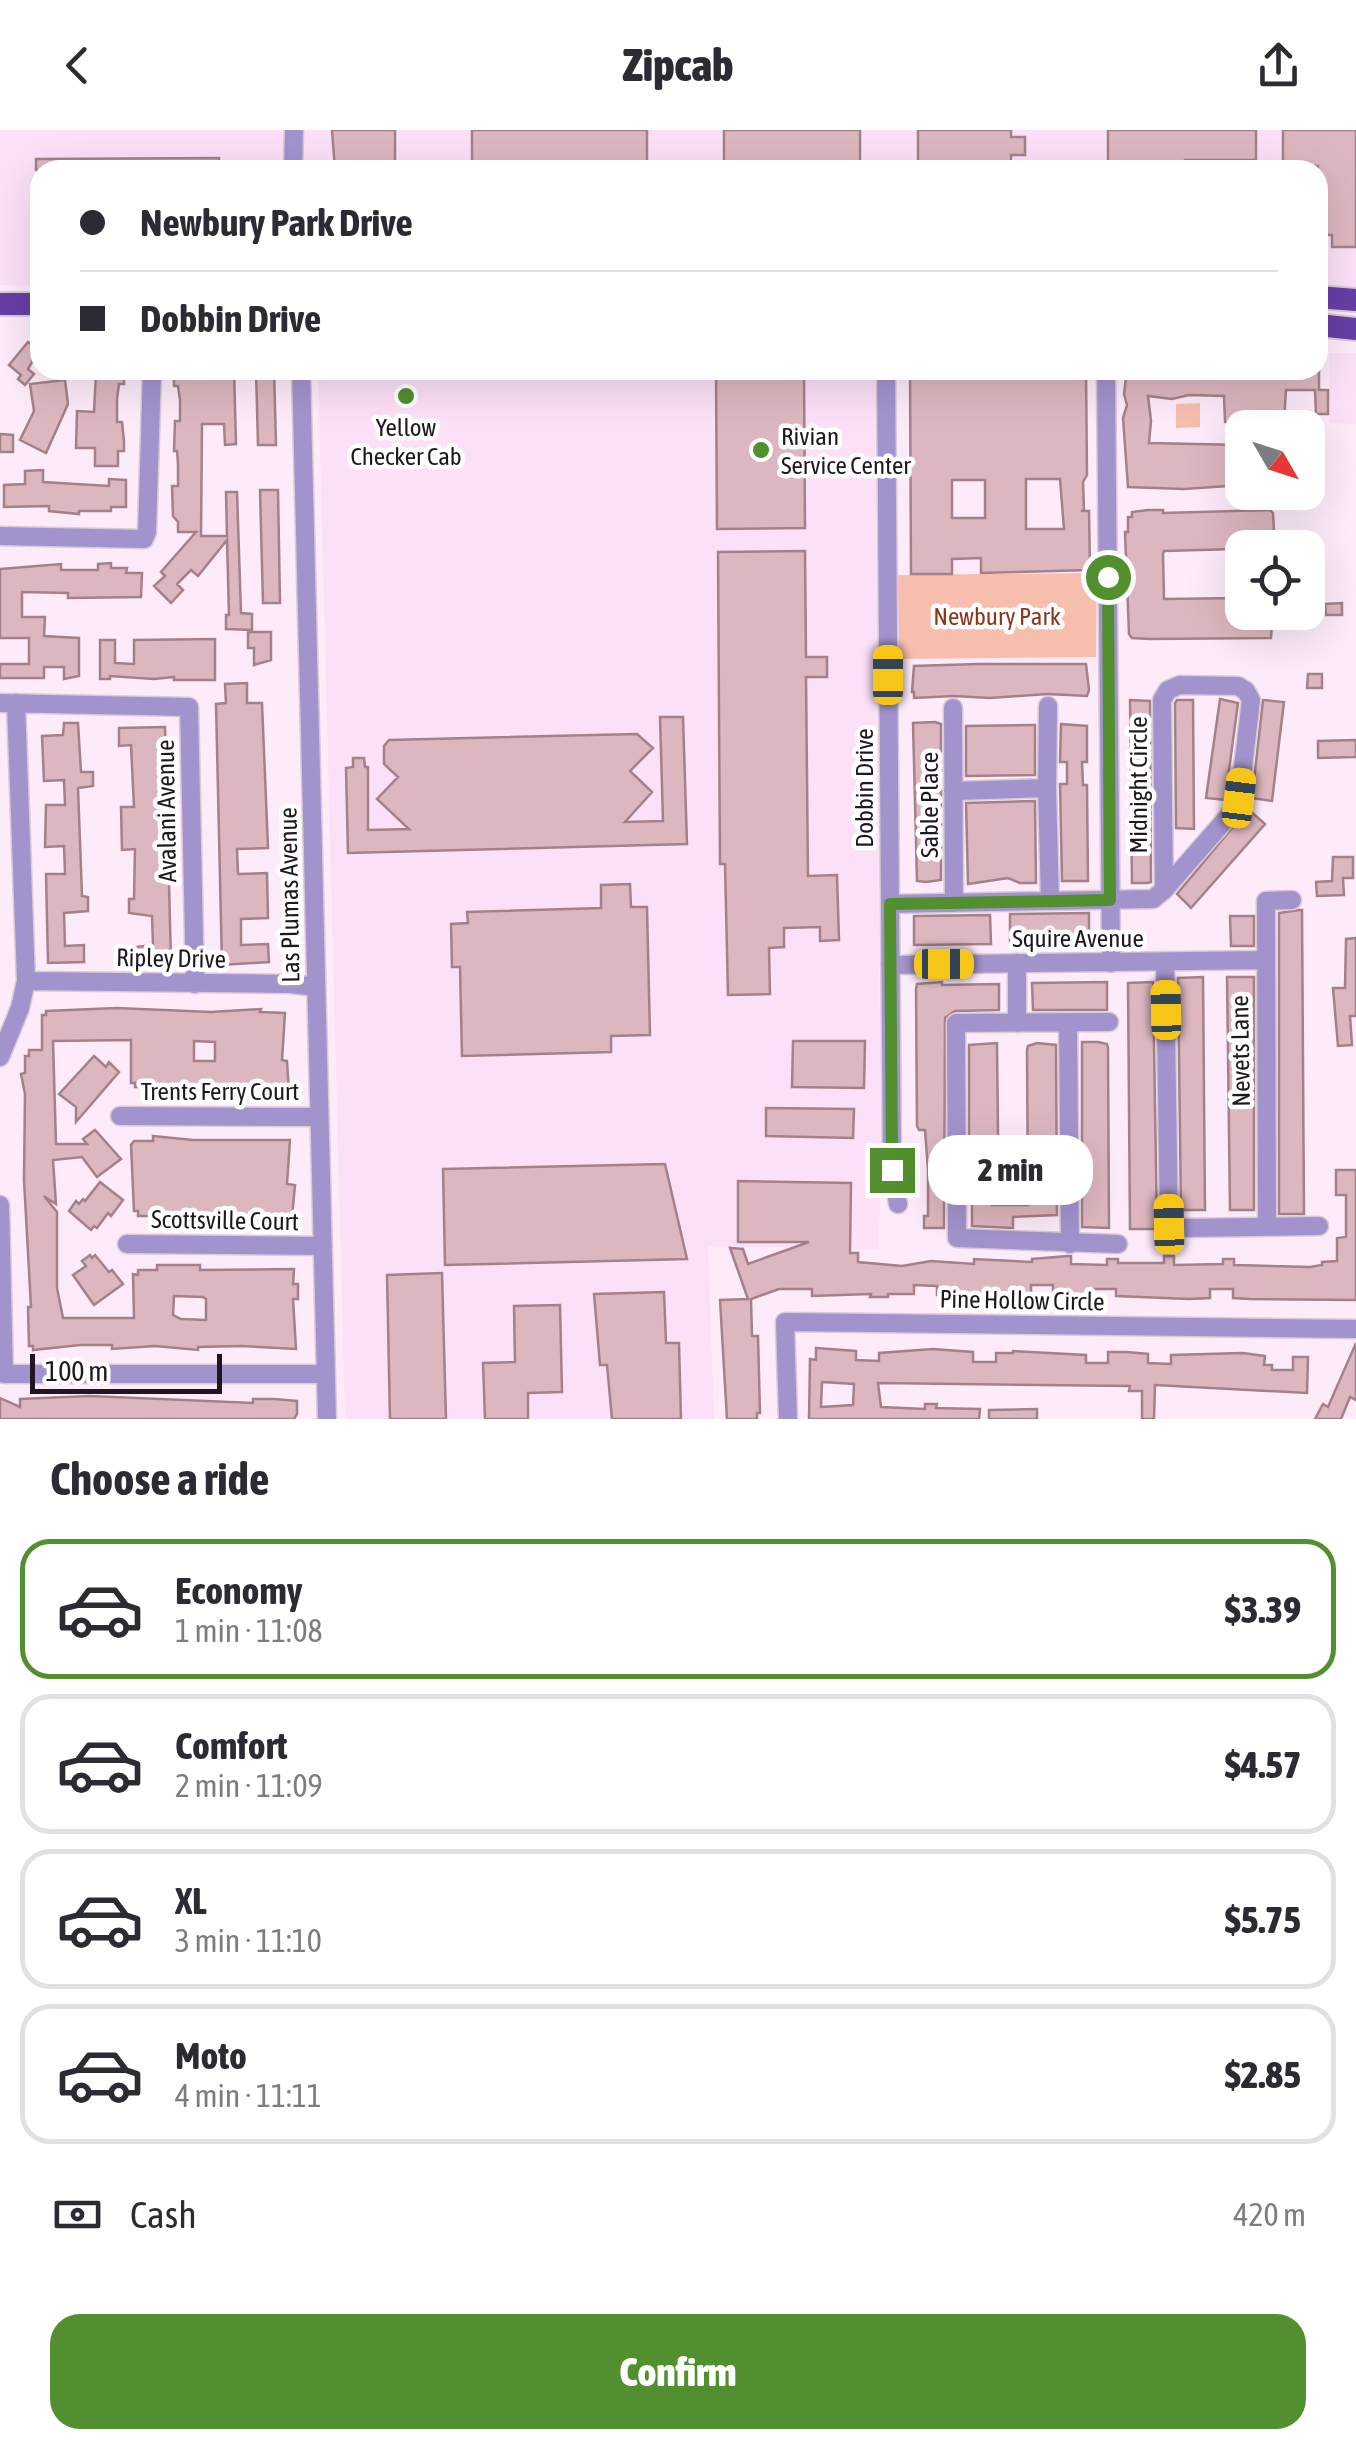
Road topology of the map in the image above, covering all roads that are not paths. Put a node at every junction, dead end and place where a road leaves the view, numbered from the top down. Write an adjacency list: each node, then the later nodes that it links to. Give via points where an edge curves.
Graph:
1 (294, 130): 2 (street)
2 (293, 160)
3 (1328, 298): 4 (main road)
4 (1356, 300)
5 (0, 304): 6 (main road)
6 (30, 304)
7 (1328, 326): 8 (main road)
8 (1356, 329)
9 (152, 380): 13 (street, via 144,539)
10 (301, 380): 32 (street, Las Plumas Avenue)
11 (886, 380): 24 (street, Dobbin Drive)
12 (1106, 380): 21 (street)
13 (0, 536)
14 (8, 703): 30 (street); 31 (street, Avalani Avenue, via 189,706)
15 (1048, 706): 17 (street)
16 (953, 708): 18 (street, Sable Place)
17 (1047, 788): 18 (street); 20 (street)
18 (954, 791): 23 (street, Sable Place)
19 (1164, 890): 19 (street, Midnight Circle, via 1238,801 1251,700 1238,686 1180,685 1162,700); 21 (street, via 1153,899)
20 (1050, 900): 21 (street); 23 (street)
21 (1110, 900): 27 (street)
22 (1292, 900): 25 (street, Nevets Lane, via 1266,900)
23 (954, 902): 24 (street)
24 (890, 904): 28 (street, Dobbin Drive)
25 (1265, 960): 26 (street, Squire Avenue); 42 (street, Nevets Lane)
26 (1164, 962): 27 (street, Squire Avenue); 42 (street, via 1169,1224)
27 (1111, 963): 29 (street, Squire Avenue)
28 (890, 964): 29 (street, Squire Avenue); 39 (street, Dobbin Drive)
29 (1016, 964): 35 (street)
30 (26, 981): 31 (street, Ripley Drive); 36 (street)
31 (195, 984): 32 (street, Ripley Drive)
32 (316, 987): 38 (street, Las Plumas Avenue)
33 (1068, 1022): 34 (street); 35 (street); 44 (street)
34 (1109, 1022)
35 (1016, 1023): 44 (street, via 956,1024 957,1238)
36 (0, 1057)
37 (120, 1116): 38 (street, Trents Ferry Court)
38 (319, 1117): 46 (street, Las Plumas Avenue)
39 (898, 1204)
40 (0, 1205): 48 (street, via 4,1374)
41 (1319, 1226): 42 (street)
42 (1267, 1227)
43 (127, 1244): 46 (street, Scottsville Court)
44 (1070, 1244): 45 (street)
45 (1118, 1244)
46 (322, 1246): 48 (street, Las Plumas Avenue)
47 (1356, 1329): 50 (street, Pine Hollow Circle, via 785,1322)
48 (326, 1374): 49 (street, Las Plumas Avenue)
49 (326, 1419)
50 (788, 1419)

